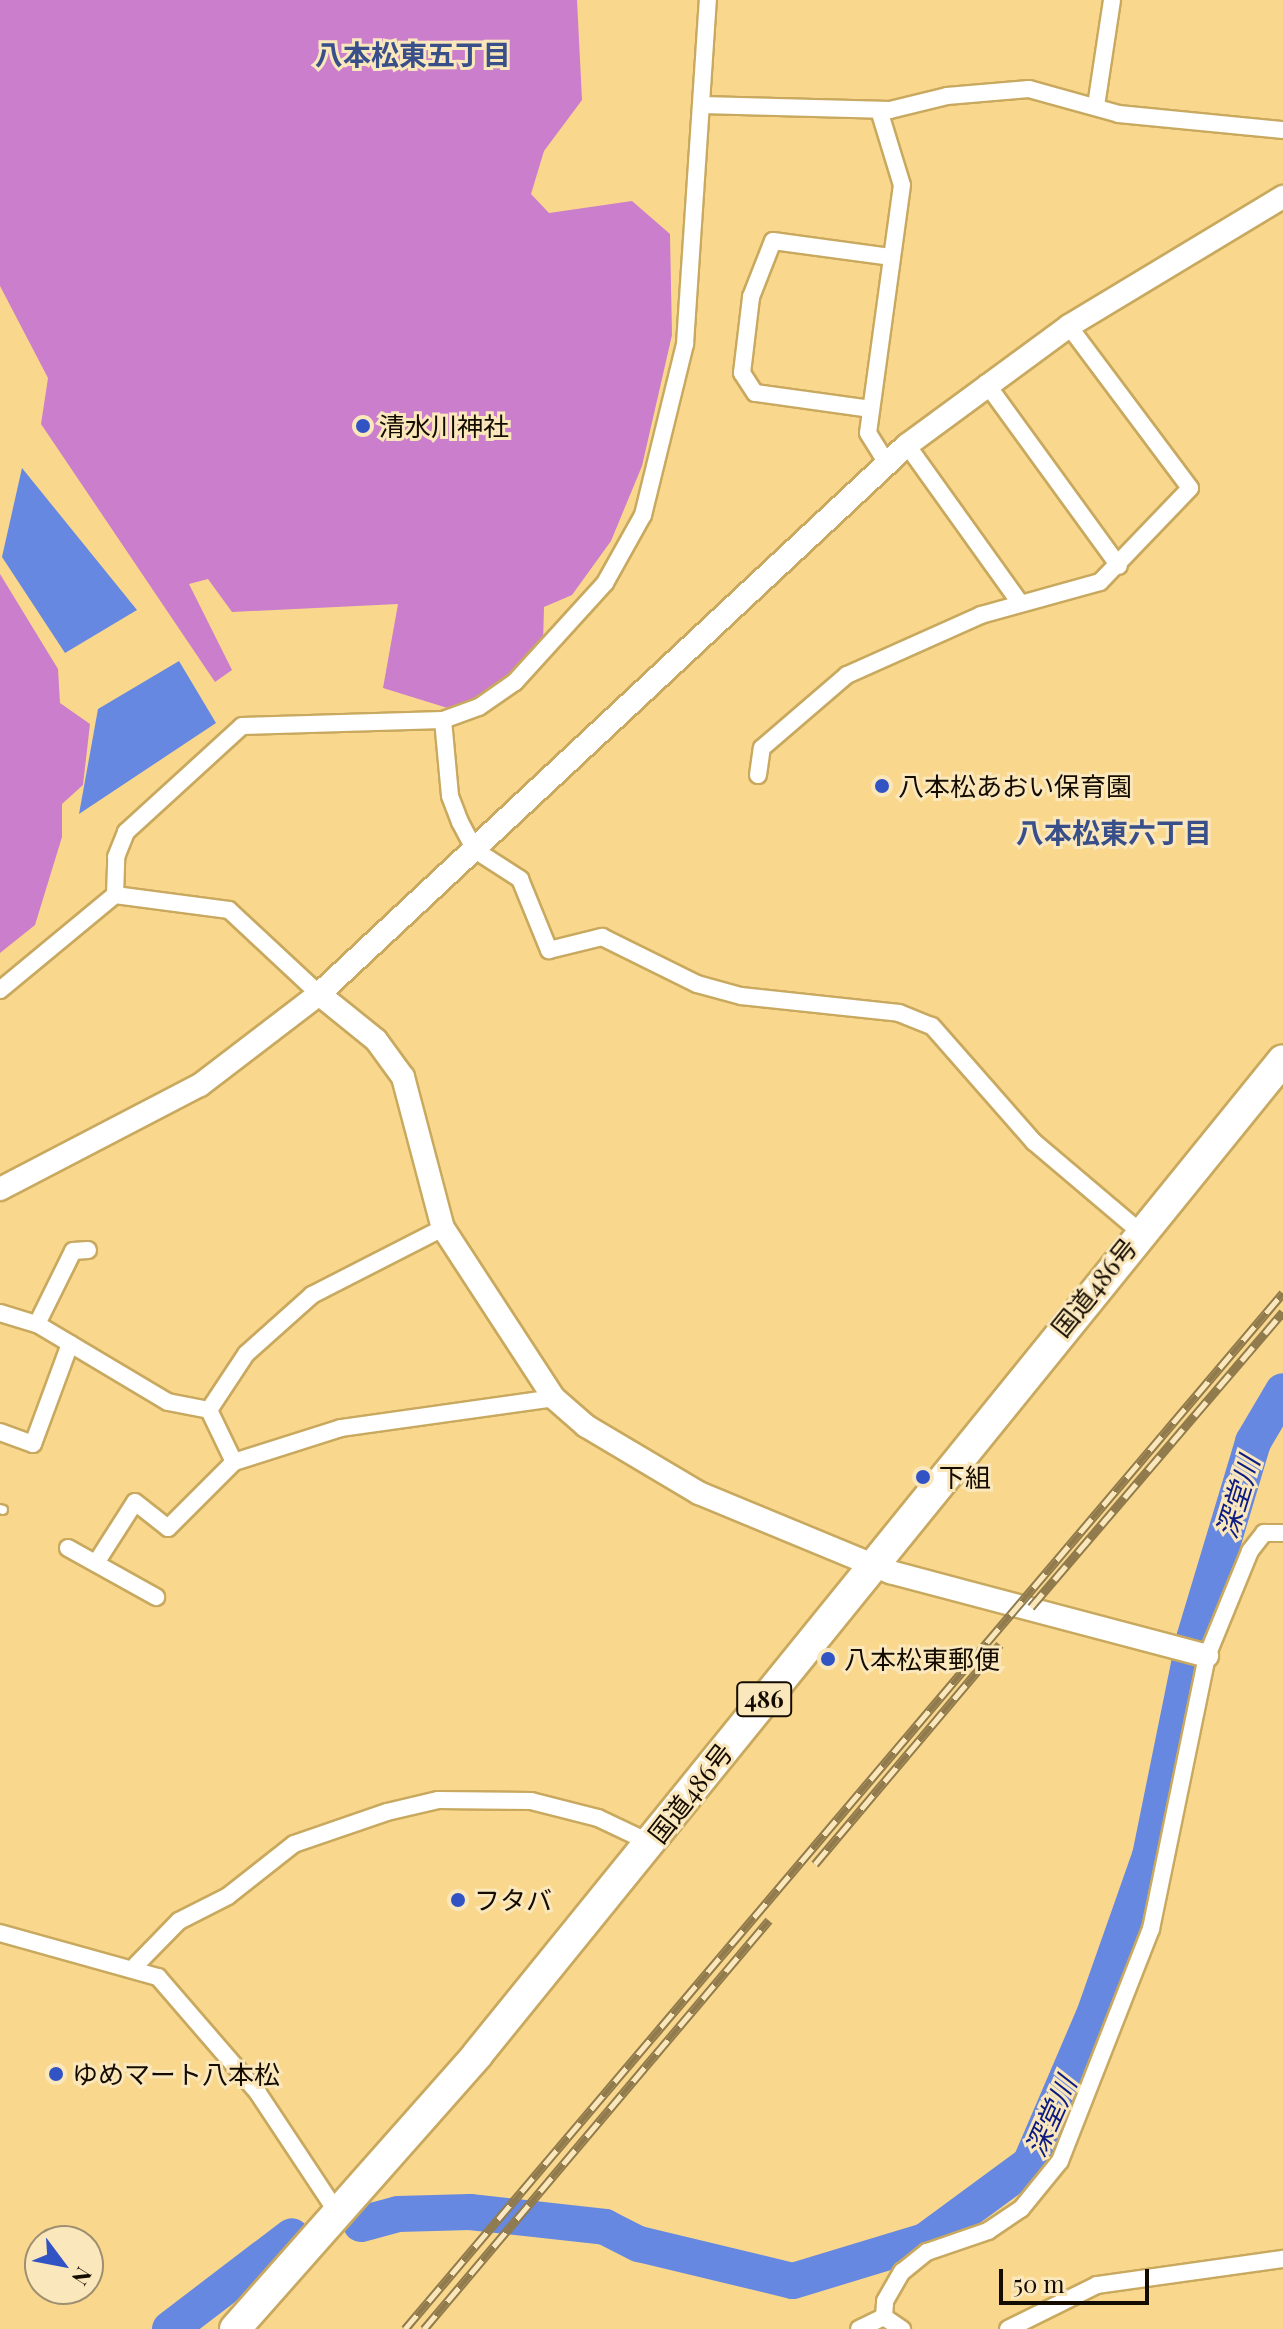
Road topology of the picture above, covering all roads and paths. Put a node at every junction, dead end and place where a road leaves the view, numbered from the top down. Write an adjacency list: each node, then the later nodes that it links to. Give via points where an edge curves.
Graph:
1 (708, 0): 3 (street)
2 (1112, 0): 4 (street)
3 (701, 105): 5 (street); 16 (street, via 685,344 637,530 605,583 536,663 479,707)
4 (1096, 106): 5 (street, via 1029,89 992,89); 6 (street)
5 (879, 110): 8 (street, via 902,185)
6 (1283, 130)
7 (1283, 197): 9 (street)
8 (892, 257): 11 (street); 11 (street, via 773,241 751,297 742,373 755,393)
9 (1069, 326): 10 (street); 14 (street, via 1190,488)
10 (986, 383): 12 (street); 14 (street)
11 (871, 409): 13 (street, via 868,433)
12 (907, 445): 13 (street); 15 (street)
13 (887, 463): 18 (street)
14 (1119, 566): 15 (street, via 1100,582)
15 (1020, 603): 17 (street, via 930,633 847,675 762,748)
16 (443, 720): 18 (street, via 450,796); 19 (street, via 242,726 126,832)
17 (758, 775)
18 (475, 850): 21 (street); 25 (street, via 520,879 549,950 602,937 697,984 741,996 899,1013 932,1026 1034,1142)
19 (115, 895): 20 (street); 21 (street, via 229,910)
20 (0, 990)
21 (319, 994): 23 (street, via 200,1085); 24 (street, via 376,1040 403,1077)
22 (1283, 1060): 25 (highway, 国道486号 / 486)
23 (0, 1189)
24 (443, 1228): 30 (street); 31 (street, via 312,1295 246,1354)
25 (1139, 1231): 36 (highway, 国道486号 / 486)
26 (88, 1250): 28 (street, via 73,1251)
27 (0, 1313): 28 (street)
28 (37, 1324): 29 (street)
29 (70, 1344): 31 (street, via 168,1402); 32 (street, via 33,1444)
30 (554, 1398): 33 (street, via 341,1428); 36 (street, via 653,1470)
31 (209, 1410): 33 (street)
32 (0, 1432)
33 (234, 1462): 37 (street, via 168,1528 135,1502)
34 (1283, 1533): 39 (street, via 1264,1533 1250,1551)
35 (68, 1548): 37 (street)
36 (875, 1561): 39 (street, via 1014,1609); 40 (highway, 国道486号 / 486)
37 (96, 1563): 38 (street)
38 (156, 1597)
39 (1198, 1654): 45 (street, via 1151,1929 1060,2161 1010,2216 927,2252 902,2272 885,2301)
40 (651, 1843): 42 (street, via 598,1818 531,1801 438,1800 387,1812 294,1844 228,1896 179,1921); 43 (highway, 国道486号 / 486)
41 (0, 1933): 42 (street)
42 (136, 1965): 43 (street, via 158,1977 258,2093)
43 (338, 2214): 46 (highway, 国道486号 / 486)
44 (1283, 2259): 49 (street, via 1097,2285)
45 (884, 2317): 47 (street); 48 (street)
46 (235, 2329)
47 (859, 2329)
48 (902, 2329)
49 (1008, 2329)

